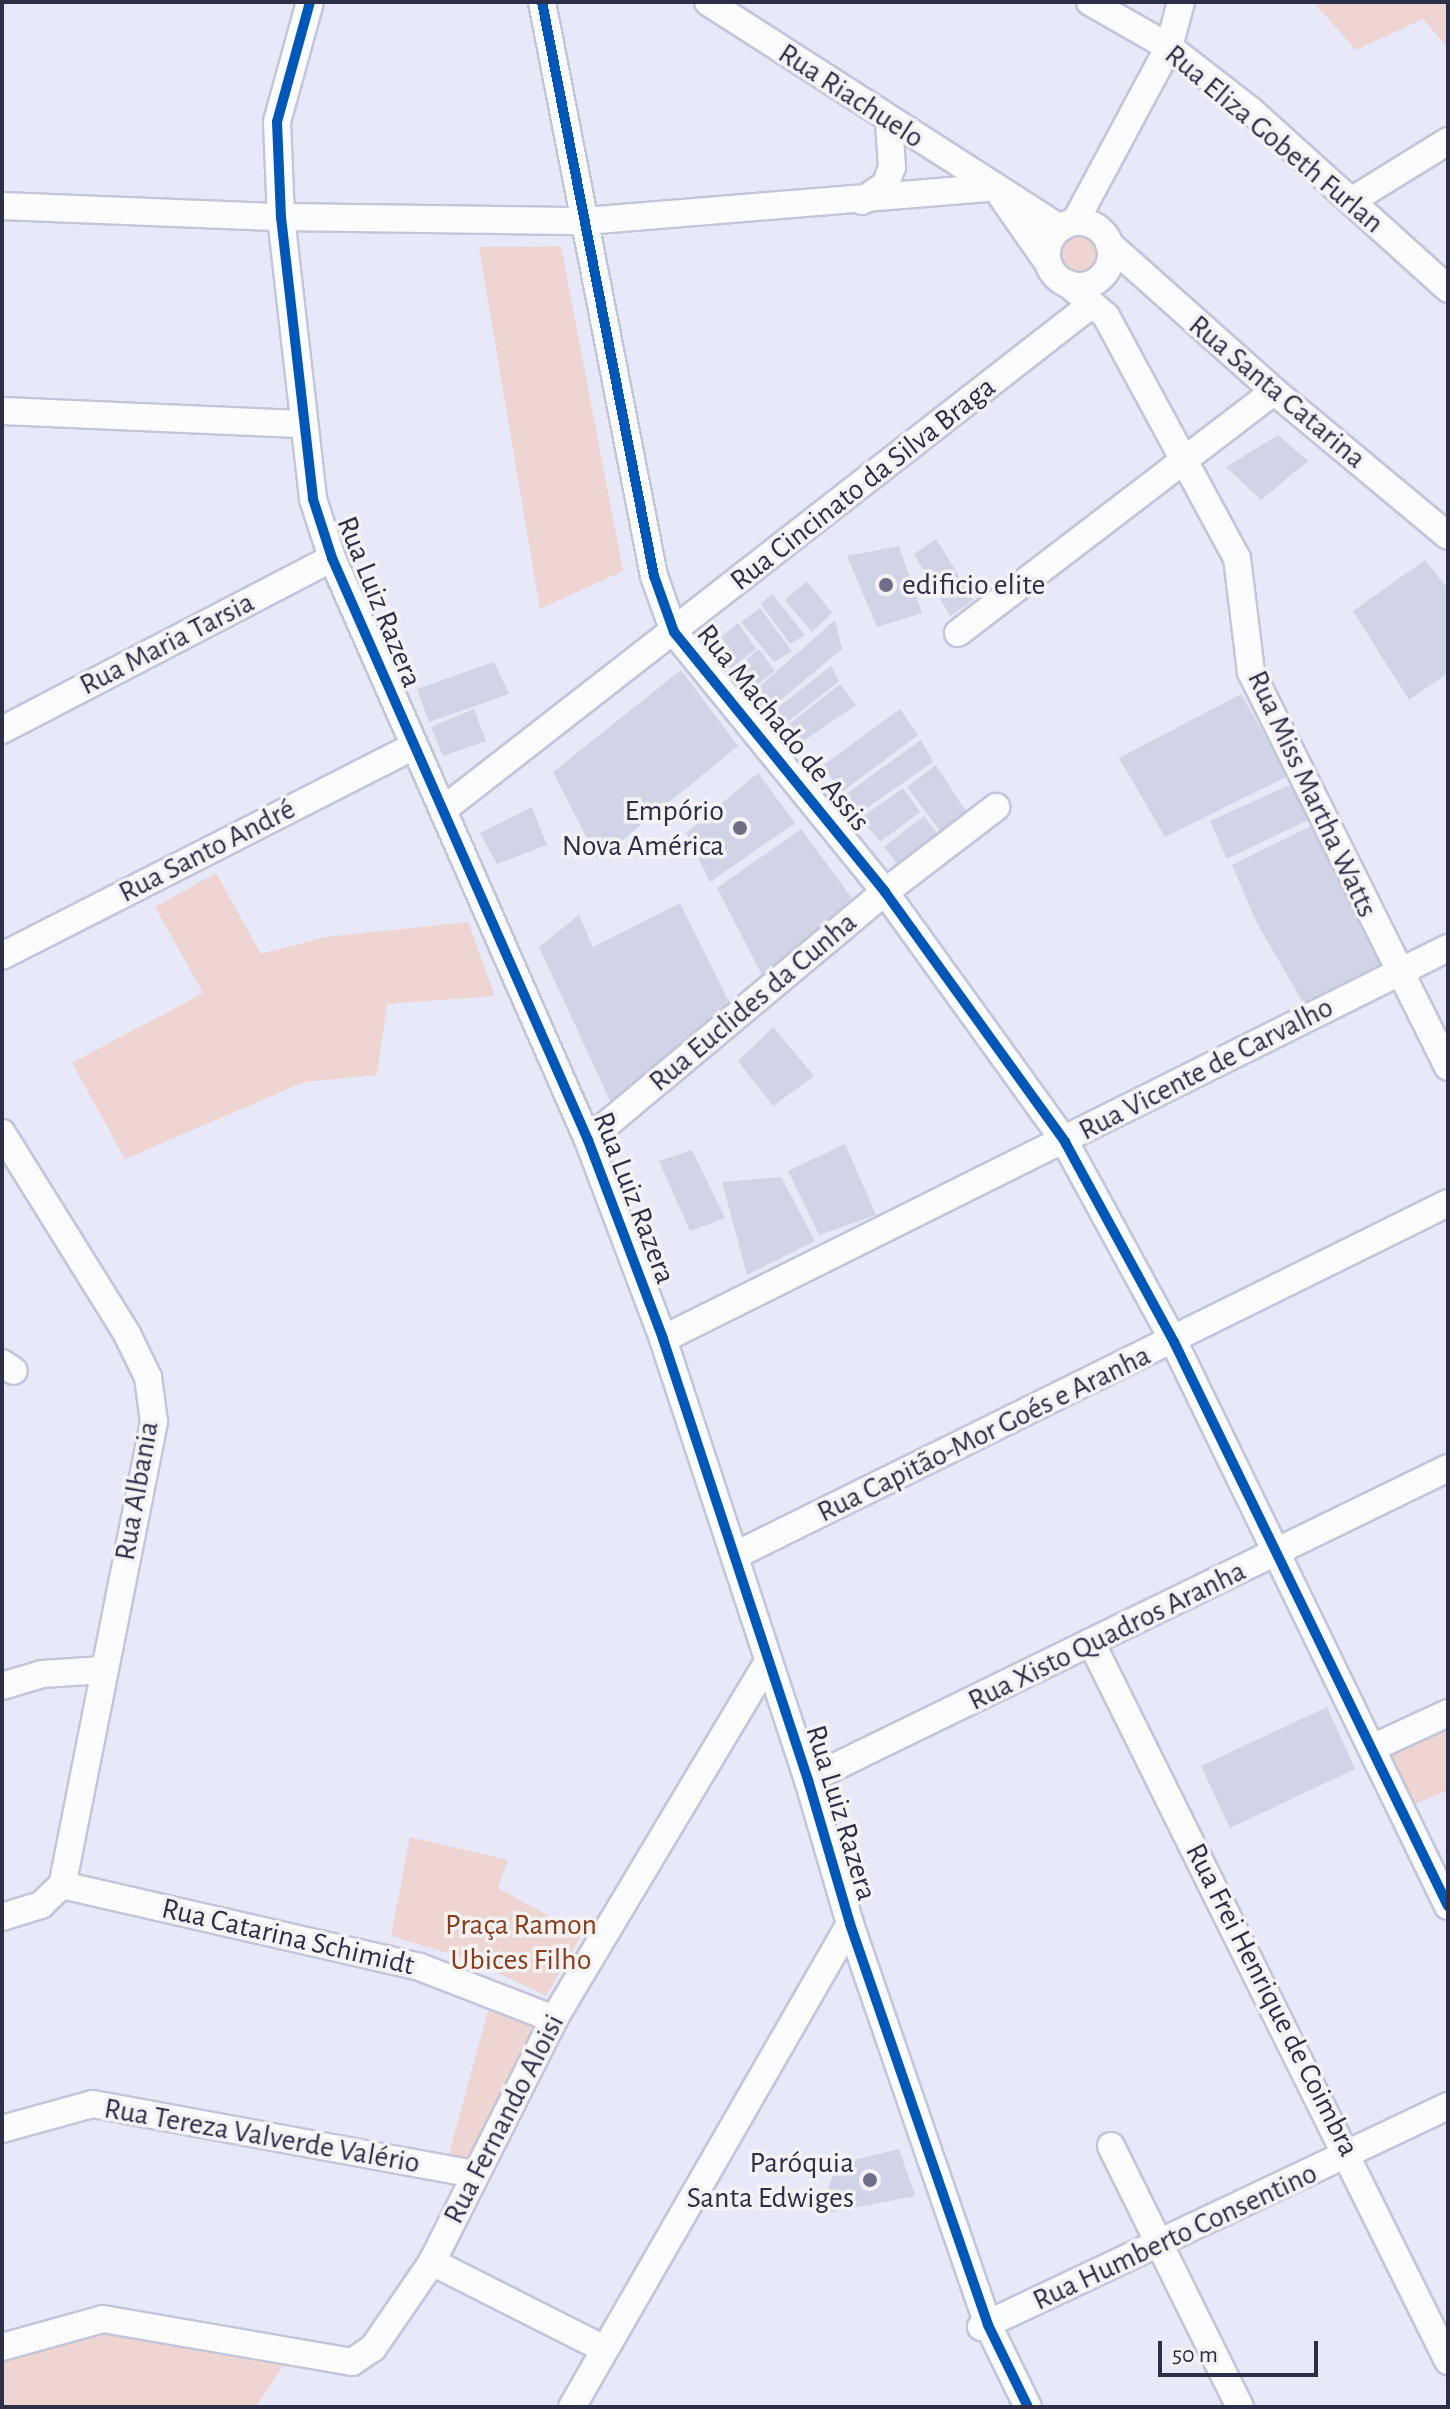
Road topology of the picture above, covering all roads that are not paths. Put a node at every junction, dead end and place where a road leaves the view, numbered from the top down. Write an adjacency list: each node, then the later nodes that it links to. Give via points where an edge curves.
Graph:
1 (310, 2): 13 (street, Rua Luiz Razera, via 277,122)
2 (542, 2): 14 (street, Rua Machado de Assis)
3 (708, 2): 7 (street, Rua Riachuelo)
4 (1090, 2): 6 (street, Rua Eliza Gobeth Furlan)
5 (1181, 2): 6 (street)
6 (1169, 47): 11 (street, Rua Eliza Gobeth Furlan, via 1249,109); 15 (street)
7 (889, 122): 9 (street, Rua Riachuelo); 10 (street, via 892,167 886,184)
8 (1448, 141): 11 (street)
9 (996, 187): 10 (street); 15 (street, Rua Riachuelo); 17 (street, Rua Riachuelo)
10 (862, 201): 14 (street)
11 (1351, 201): 20 (street, Rua Eliza Gobeth Furlan)
12 (2, 206): 13 (street)
13 (281, 217): 14 (street); 24 (street, Rua Luiz Razera)
14 (586, 221): 28 (street, Rua Machado de Assis, via 654,576)
15 (1068, 225): 16 (street, via 1096,227); 17 (street, via 1048,244)
16 (1109, 244): 18 (street); 22 (street, Rua Santa Catarina)
17 (1048, 263): 19 (street)
18 (1106, 271): 19 (street, via 1084,285); 21 (street)
19 (1067, 283): 21 (street)
20 (1448, 289)
21 (1099, 311): 25 (street, Rua Miss Martha Watts); 28 (street, Rua Cincinato da Silva Braga)
22 (1274, 391): 25 (street); 26 (street, Rua Santa Catarina)
23 (2, 411): 24 (street)
24 (303, 424): 27 (street, Rua Luiz Razera, via 313,499)
25 (1181, 458): 29 (street); 37 (street, Rua Miss Martha Watts, via 1237,558 1251,672)
26 (1443, 524)
27 (332, 558): 30 (street, Rua Maria Tarsia); 31 (street, Rua Luiz Razera)
28 (674, 632): 33 (street, Rua Cincinato da Silva Braga); 34 (street, Rua Machado de Assis)
29 (958, 633)
30 (2, 730)
31 (413, 747): 33 (street, Rua Luiz Razera); 36 (street, Rua Santo André)
32 (996, 807): 34 (street, Rua Euclides da Cunha)
33 (444, 809): 40 (street, Rua Luiz Razera)
34 (885, 892): 40 (street, Rua Euclides da Cunha); 41 (street, Rua Machado de Assis)
35 (1448, 948): 37 (street, Rua Vicente de Carvalho)
36 (2, 956)
37 (1396, 973): 38 (street, Rua Miss Martha Watts); 41 (street, Rua Vicente de Carvalho)
38 (1448, 1067)
39 (2, 1133): 50 (street, Rua Albania, via 148,1377 154,1422)
40 (588, 1140): 43 (street, Rua Luiz Razera)
41 (1065, 1142): 43 (street, Rua Vicente de Carvalho); 44 (street, Rua Machado de Assis)
42 (1448, 1203): 44 (street, Rua Capitão-Mor Goés e Aranha)
43 (663, 1339): 47 (street, Rua Luiz Razera)
44 (1174, 1342): 46 (street, Rua Machado de Assis); 47 (street, Rua Capitão-Mor Goés e Aranha)
45 (1448, 1468): 46 (street, Rua Xisto Quadros Aranha)
46 (1278, 1554): 48 (street, Rua Xisto Quadros Aranha); 53 (street, Rua Machado de Assis)
47 (734, 1556): 49 (street, Rua Luiz Razera)
48 (1091, 1642): 54 (street, Rua Xisto Quadros Aranha); 65 (street, Rua Frei Henrique de Coimbra)
49 (769, 1660): 54 (street, Rua Luiz Razera); 61 (street, Rua Fernando Aloisi)
50 (103, 1670): 51 (street, via 42,1674); 55 (street, Rua Albania)
51 (2, 1686)
52 (1448, 1713): 53 (street)
53 (1372, 1748): 56 (street, Rua Machado de Assis)
54 (808, 1780): 58 (street, Rua Luiz Razera)
55 (62, 1885): 57 (street, via 41,1905); 61 (street, Rua Catarina Schimidt, via 420,1967)
56 (1448, 1906)
57 (2, 1917)
58 (850, 1924): 59 (street); 60 (street, Rua Luiz Razera)
59 (826, 1965): 60 (street); 71 (street)
60 (871, 1986): 69 (street, Rua Luiz Razera)
61 (554, 2019): 66 (street, Rua Fernando Aloisi)
62 (1448, 2106): 65 (street, Rua Humberto Consentino)
63 (2, 2129): 66 (street, Rua Tereza Valverde Valério, via 93,2104)
64 (1111, 2146): 67 (street)
65 (1350, 2155): 67 (street, Rua Humberto Consentino); 72 (street, Rua Frei Henrique de Coimbra)
66 (476, 2174): 68 (street, Rua Fernando Aloisi)
67 (1158, 2242): 69 (street, Rua Humberto Consentino); 75 (street)
68 (432, 2262): 70 (street, Rua Fernando Aloisi, via 373,2348 352,2362 103,2319); 71 (street)
69 (985, 2326): 74 (street, Rua Luiz Razera)
70 (2, 2347)
71 (602, 2348): 73 (street)
72 (1448, 2361)
73 (572, 2407)
74 (1028, 2407)
75 (1240, 2407)

